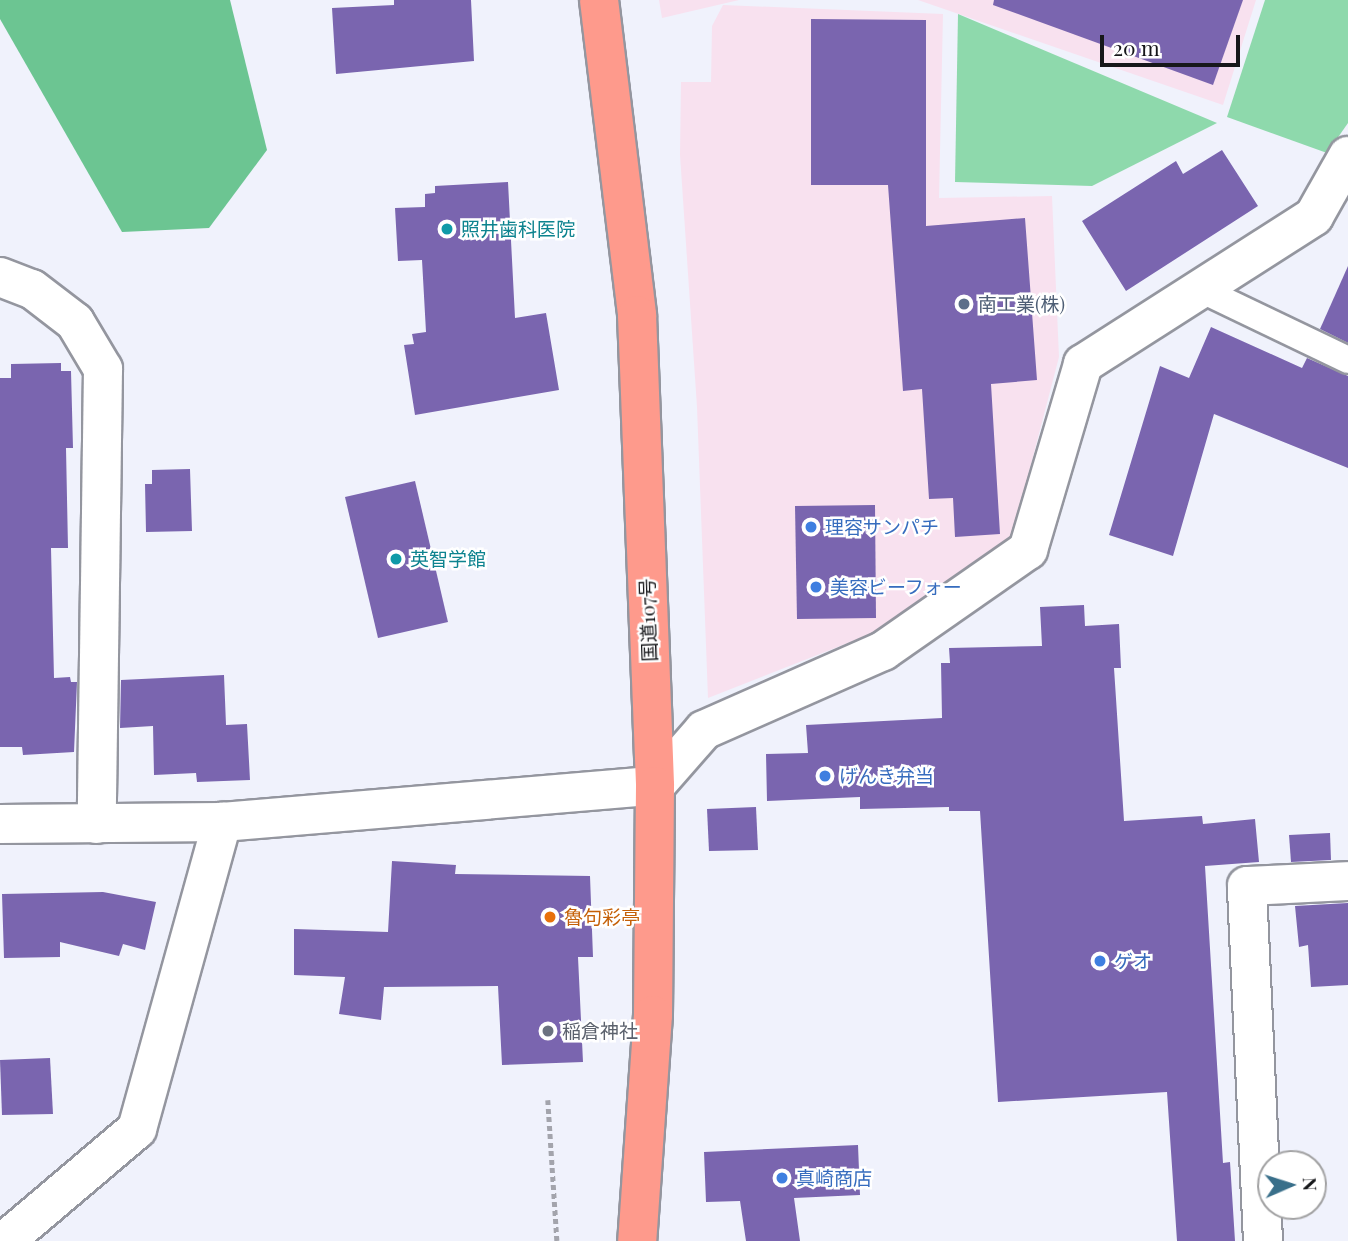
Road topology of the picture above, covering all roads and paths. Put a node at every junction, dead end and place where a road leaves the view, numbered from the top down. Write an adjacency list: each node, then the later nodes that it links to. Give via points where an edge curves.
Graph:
1 (599, 0): 6 (highway, 国道107号, via 637,315)
2 (1348, 156): 4 (street, via 1314,216)
3 (0, 277): 9 (street, via 32,289 75,322 103,369)
4 (1199, 289): 5 (lane); 6 (street, via 1083,364 1028,550 883,651 704,730)
5 (1348, 360)
6 (655, 786): 7 (street); 14 (highway, 国道107号, via 653,1015)
7 (222, 822): 9 (street); 12 (street, via 137,1129)
8 (0, 824): 9 (street)
9 (97, 824)
10 (1348, 881): 15 (street, via 1247,886)
11 (548, 1100): 13 (path)
12 (5, 1241)
13 (556, 1241)
14 (637, 1241)
15 (1263, 1241)

